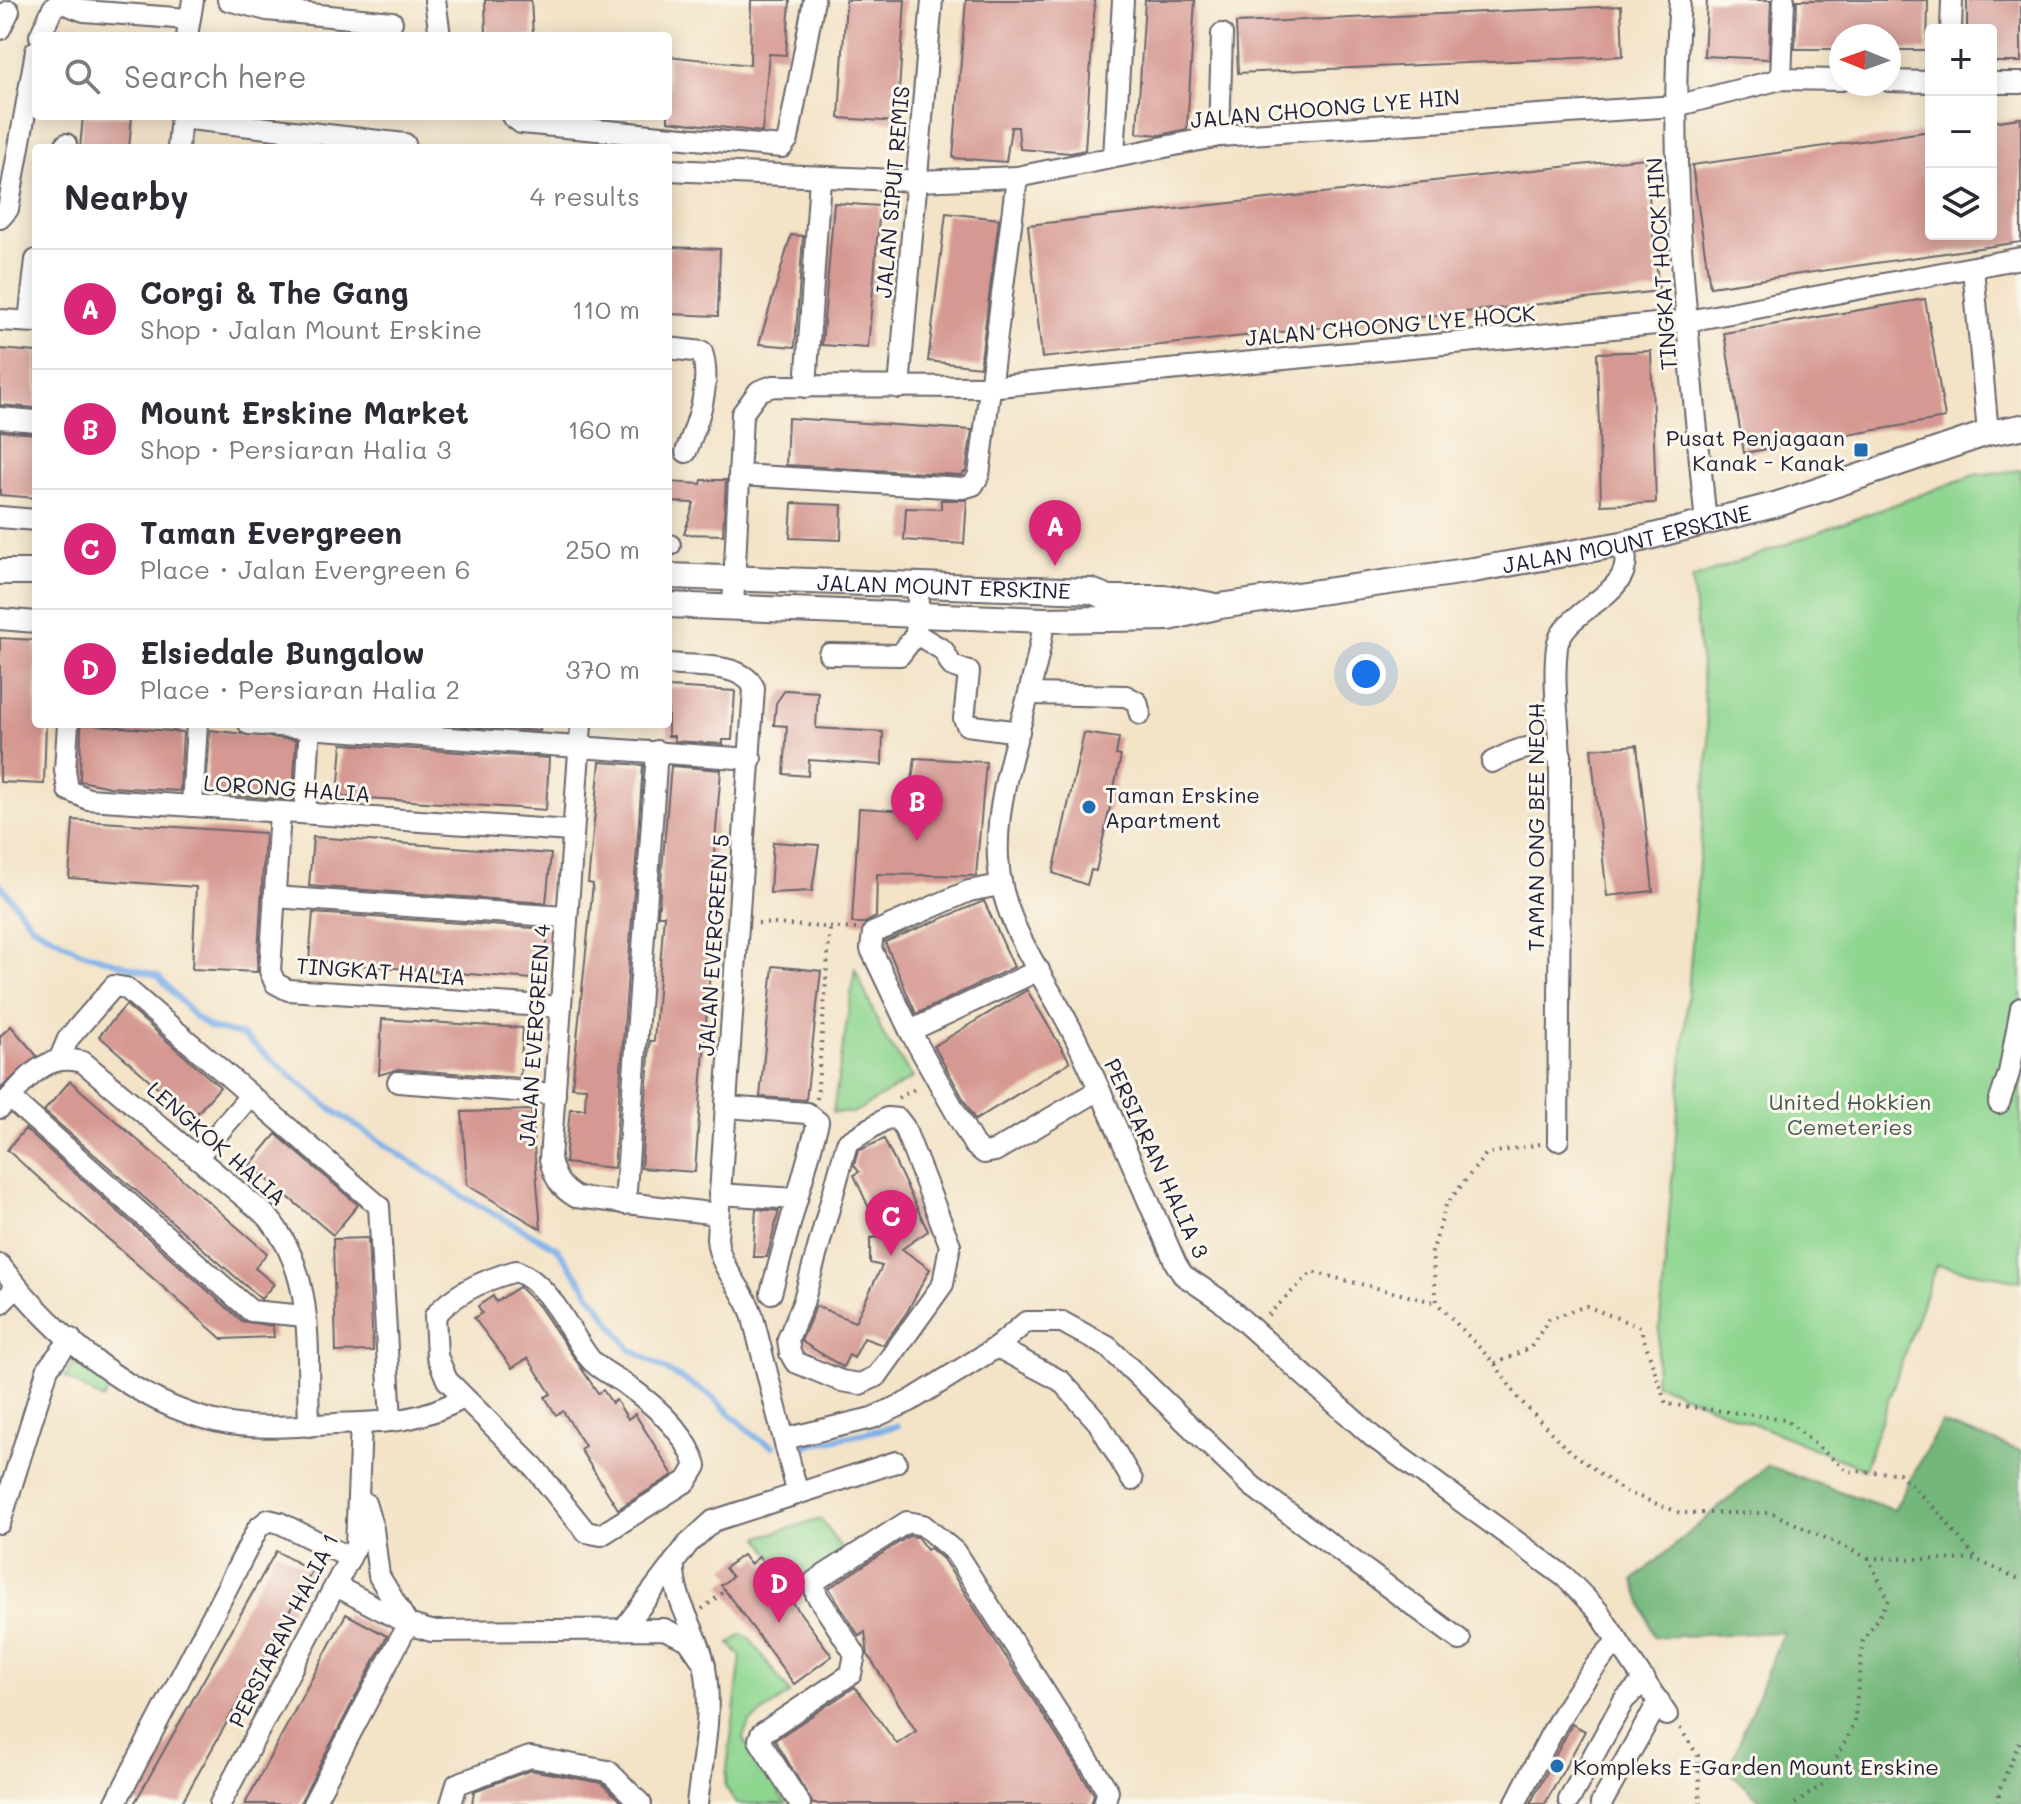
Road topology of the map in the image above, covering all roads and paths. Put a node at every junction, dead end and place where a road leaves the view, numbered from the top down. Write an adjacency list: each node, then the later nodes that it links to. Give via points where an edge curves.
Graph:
1 (228, 0): 10 (street, via 267,10)
2 (435, 0): 13 (street)
3 (814, 0): 25 (street, via 788,139 782,147)
4 (932, 0): 33 (street, JALAN SIPUT REMIS)
5 (1123, 0): 29 (street)
6 (1680, 0): 22 (street, TINGKAT HOCK HIN)
7 (1784, 0): 16 (street)
8 (1952, 0): 11 (street)
9 (189, 18): 12 (street, via 84,11 60,2)
10 (392, 22)
11 (1951, 24)
12 (42, 32)
13 (439, 32)
14 (1222, 34): 26 (street)
15 (32, 74): 34 (street, via 8,209)
16 (1781, 79): 17 (street, JALAN CHOONG LYE HIN); 22 (street, JALAN CHOONG LYE HIN)
17 (1829, 80)
18 (1901, 81): 19 (street)
19 (1925, 82)
20 (1997, 83): 21 (street)
21 (2021, 83)
22 (1676, 106): 26 (street, JALAN CHOONG LYE HIN); 38 (street, TINGKAT HOCK HIN)
23 (181, 120): 27 (street)
24 (206, 120): 28 (street)
25 (517, 120)
26 (1219, 136): 29 (street, JALAN CHOONG LYE HIN)
27 (178, 144)
28 (405, 144)
29 (1114, 156): 31 (street, JALAN CHOONG LYE HIN)
30 (672, 170): 32 (street, JALAN CHOONG LYE HIN)
31 (1017, 177): 33 (street, JALAN CHOONG LYE HIN); 42 (street)
32 (820, 178): 33 (street, JALAN CHOONG LYE HIN); 41 (street)
33 (918, 181): 43 (street, JALAN SIPUT REMIS)
34 (0, 218)
35 (2021, 258): 36 (street, JALAN CHOONG LYE HOCK)
36 (1973, 268): 38 (street, JALAN CHOONG LYE HOCK); 47 (street)
37 (0, 320): 39 (street)
38 (1688, 321): 42 (street, JALAN CHOONG LYE HOCK); 52 (street, TINGKAT HOCK HIN)
39 (32, 322)
40 (672, 348): 48 (street, via 702,352 707,370)
41 (806, 387): 43 (street, JALAN CHOONG LYE HOCK); 49 (street, JALAN CHOONG LYE HOCK, via 773,386 750,399 742,414)
42 (988, 387): 43 (street, JALAN CHOONG LYE HOCK); 49 (street, via 979,475 968,487)
43 (899, 388)
44 (0, 418): 45 (street)
45 (32, 421)
46 (2021, 427): 47 (main road, JALAN MOUNT ERSKINE)
47 (1988, 433): 52 (main road, JALAN MOUNT ERSKINE)
48 (686, 452)
49 (739, 475): 57 (street)
50 (0, 517): 51 (street)
51 (32, 520)
52 (1706, 524): 53 (main road, JALAN MOUNT ERSKINE)
53 (1622, 544): 61 (main road, JALAN MOUNT ERSKINE); 78 (street, TAMAN ONG BEE NEOH, via 1626,555 1620,578 1598,604 1559,632)
54 (4, 570): 55 (main road)
55 (32, 572)
56 (672, 578): 57 (main road, JALAN MOUNT ERSKINE)
57 (734, 578): 58 (main road, JALAN MOUNT ERSKINE); 62 (street)
58 (884, 582): 59 (main road, JALAN MOUNT ERSKINE, via 1091,591); 63 (main road)
59 (1109, 598): 61 (main road, JALAN MOUNT ERSKINE, via 1173,598); 65 (main road, via 1059,603 1048,609)
60 (672, 605): 62 (main road, JALAN MOUNT ERSKINE)
61 (1220, 606): 65 (main road, JALAN MOUNT ERSKINE, via 1169,618)
62 (733, 608): 63 (main road, JALAN MOUNT ERSKINE)
63 (917, 616): 65 (main road, JALAN MOUNT ERSKINE, via 1015,603 1039,611); 67 (street, via 896,657); 75 (street, via 952,666 969,672 967,725)
64 (0, 619): 66 (street)
65 (1044, 620): 69 (street, PERSIARAN HALIA 3)
66 (32, 622)
67 (829, 654)
68 (672, 664): 79 (street, JALAN EVERGREEN 5, via 739,672 750,679)
69 (1032, 694): 70 (street, via 1126,696 1137,702); 75 (street, PERSIARAN HALIA 3)
70 (1140, 714)
71 (68, 728): 81 (street, LORONG HALIA, via 68,790 88,799)
72 (197, 728): 81 (street)
73 (310, 728): 83 (street)
74 (378, 728): 76 (street)
75 (1019, 732): 85 (street, PERSIARAN HALIA 3, via 1000,817)
76 (580, 734): 77 (street); 84 (street, JALAN EVERGREEN 4)
77 (657, 751): 79 (street); 107 (street)
78 (1561, 755): 80 (street, via 1524,747); 104 (street, TAMAN ONG BEE NEOH)
79 (751, 759): 88 (street, JALAN EVERGREEN 5)
80 (1492, 762)
81 (192, 806): 82 (street, LORONG HALIA)
82 (280, 812): 83 (street, LORONG HALIA); 86 (street, TINGKAT HALIA)
83 (305, 813): 84 (street, LORONG HALIA)
84 (571, 831): 87 (street, JALAN EVERGREEN 4)
85 (1000, 885): 91 (street, PERSIARAN HALIA 3, via 1016,932); 94 (street, via 969,891 873,933 871,949)
86 (274, 897): 87 (street); 92 (street, TINGKAT HALIA, via 270,971 275,983 288,990)
87 (566, 917): 92 (street, JALAN EVERGREEN 4)
88 (739, 921): 89 (path); 102 (street, JALAN EVERGREEN 5)
89 (830, 927): 90 (path); 103 (path)
90 (856, 929)
91 (1039, 970): 94 (street); 97 (street, PERSIARAN HALIA 3)
92 (561, 1007): 98 (street, JALAN EVERGREEN 4)
93 (2021, 1008): 101 (street)
94 (910, 1031): 97 (street, via 974,1145 984,1153)
95 (60, 1058): 99 (street, via 68,1039 117,985 130,990); 100 (street, via 38,1069); 105 (street, LENGKOK HALIA, via 83,1062)
96 (398, 1082): 98 (street)
97 (1099, 1090): 142 (street, PERSIARAN HALIA 3, via 1183,1275 1220,1300 1373,1437 1565,1577)
98 (555, 1094): 107 (street, JALAN EVERGREEN 4, via 550,1159 560,1185 576,1197)
99 (250, 1096): 105 (street); 122 (street, via 379,1206)
100 (5, 1103): 117 (street, via 251,1311)
101 (1999, 1103)
102 (726, 1107): 103 (street, via 807,1113); 108 (street, JALAN EVERGREEN 5)
103 (817, 1119): 106 (street)
104 (1558, 1140): 114 (path, via 1486,1154 1446,1205 1432,1253)
105 (198, 1156): 117 (street, LENGKOK HALIA, via 283,1236 301,1275)
106 (797, 1199): 108 (street, JALAN EVERGREEN 4); 112 (street)
107 (625, 1204): 108 (street, JALAN EVERGREEN 4)
108 (718, 1204): 110 (street, JALAN EVERGREEN 5, via 720,1258)
109 (0, 1265): 111 (street)
110 (735, 1281): 112 (street); 125 (street, JALAN EVERGREEN 5, via 752,1314)
111 (17, 1287): 115 (street); 118 (street)
112 (771, 1293): 113 (street)
113 (803, 1303): 113 (street, via 788,1339 795,1362 860,1384 877,1376 943,1284 949,1236 898,1119 887,1118 847,1143)
114 (1437, 1303): 116 (path, via 1312,1272); 120 (path)
115 (0, 1304)
116 (1265, 1313)
117 (305, 1316): 124 (street, LENGKOK HALIA)
118 (71, 1339): 124 (street, via 127,1381 195,1414 248,1425); 130 (street, via 48,1368)
119 (997, 1347): 125 (street, via 872,1418); 127 (street, via 1061,1381 1098,1422); 141 (street, via 1026,1322 1062,1322 1108,1347 1252,1486)
120 (1495, 1364): 132 (path, via 1518,1398 1565,1447 1622,1490 1680,1513 1772,1513); 133 (path, via 1531,1347 1549,1319 1586,1306 1640,1327 1666,1404 1785,1419 1847,1471 1899,1473)
121 (464, 1398): 121 (street, via 593,1535 687,1481 696,1466 674,1428 592,1362 552,1302 516,1271 475,1287 435,1316 437,1356 447,1380); 122 (street, via 428,1416)
122 (391, 1421): 123 (street)
123 (361, 1423): 124 (street); 128 (street, PERSIARAN HALIA 1)
124 (309, 1426)
125 (784, 1439): 129 (street, JALAN EVERGREEN 5)
126 (896, 1462): 129 (street)
127 (1132, 1480)
128 (360, 1488): 131 (street, PERSIARAN HALIA 1, via 359,1532); 139 (street, via 373,1529 379,1576)
129 (797, 1491): 134 (street, via 713,1521)
130 (0, 1523)
131 (350, 1558): 136 (street, PERSIARAN HALIA 1); 148 (street, via 280,1523 268,1520 258,1528)
132 (1868, 1558): 133 (path); 159 (path, via 1889,1600 1863,1641 1854,1724 1823,1784)
133 (1977, 1560): 135 (path)
134 (674, 1562): 140 (street); 143 (street, via 675,1591)
135 (2021, 1580)
136 (336, 1586): 139 (street); 149 (street, PERSIARAN HALIA 1)
137 (725, 1591): 138 (path)
138 (705, 1607)
139 (408, 1624): 140 (street, via 445,1632); 150 (street)
140 (625, 1627): 143 (street, via 678,1633)
141 (1460, 1640)
142 (1618, 1641): 144 (street, PERSIARAN HALIA 3); 156 (street, via 1567,1704)
143 (705, 1665): 153 (street, via 707,1701)
144 (1645, 1680): 145 (street, PERSIARAN HALIA 3); 147 (street, via 1624,1700)
145 (1663, 1708): 157 (street); 158 (path, via 1698,1756)
146 (2021, 1738): 160 (path)
147 (1575, 1803)
148 (115, 1804)
149 (220, 1804)
150 (313, 1804)
151 (451, 1804): 152 (street, via 456,1785 526,1757 613,1774)
152 (641, 1804)
153 (697, 1804)
154 (800, 1804): 155 (street, via 759,1740 851,1674 855,1654 816,1594 815,1581 907,1522 923,1525 955,1552 1108,1791)
155 (1104, 1804)
156 (1515, 1804)
157 (1601, 1804)
158 (1700, 1804)
159 (1795, 1804)
160 (1998, 1804)

